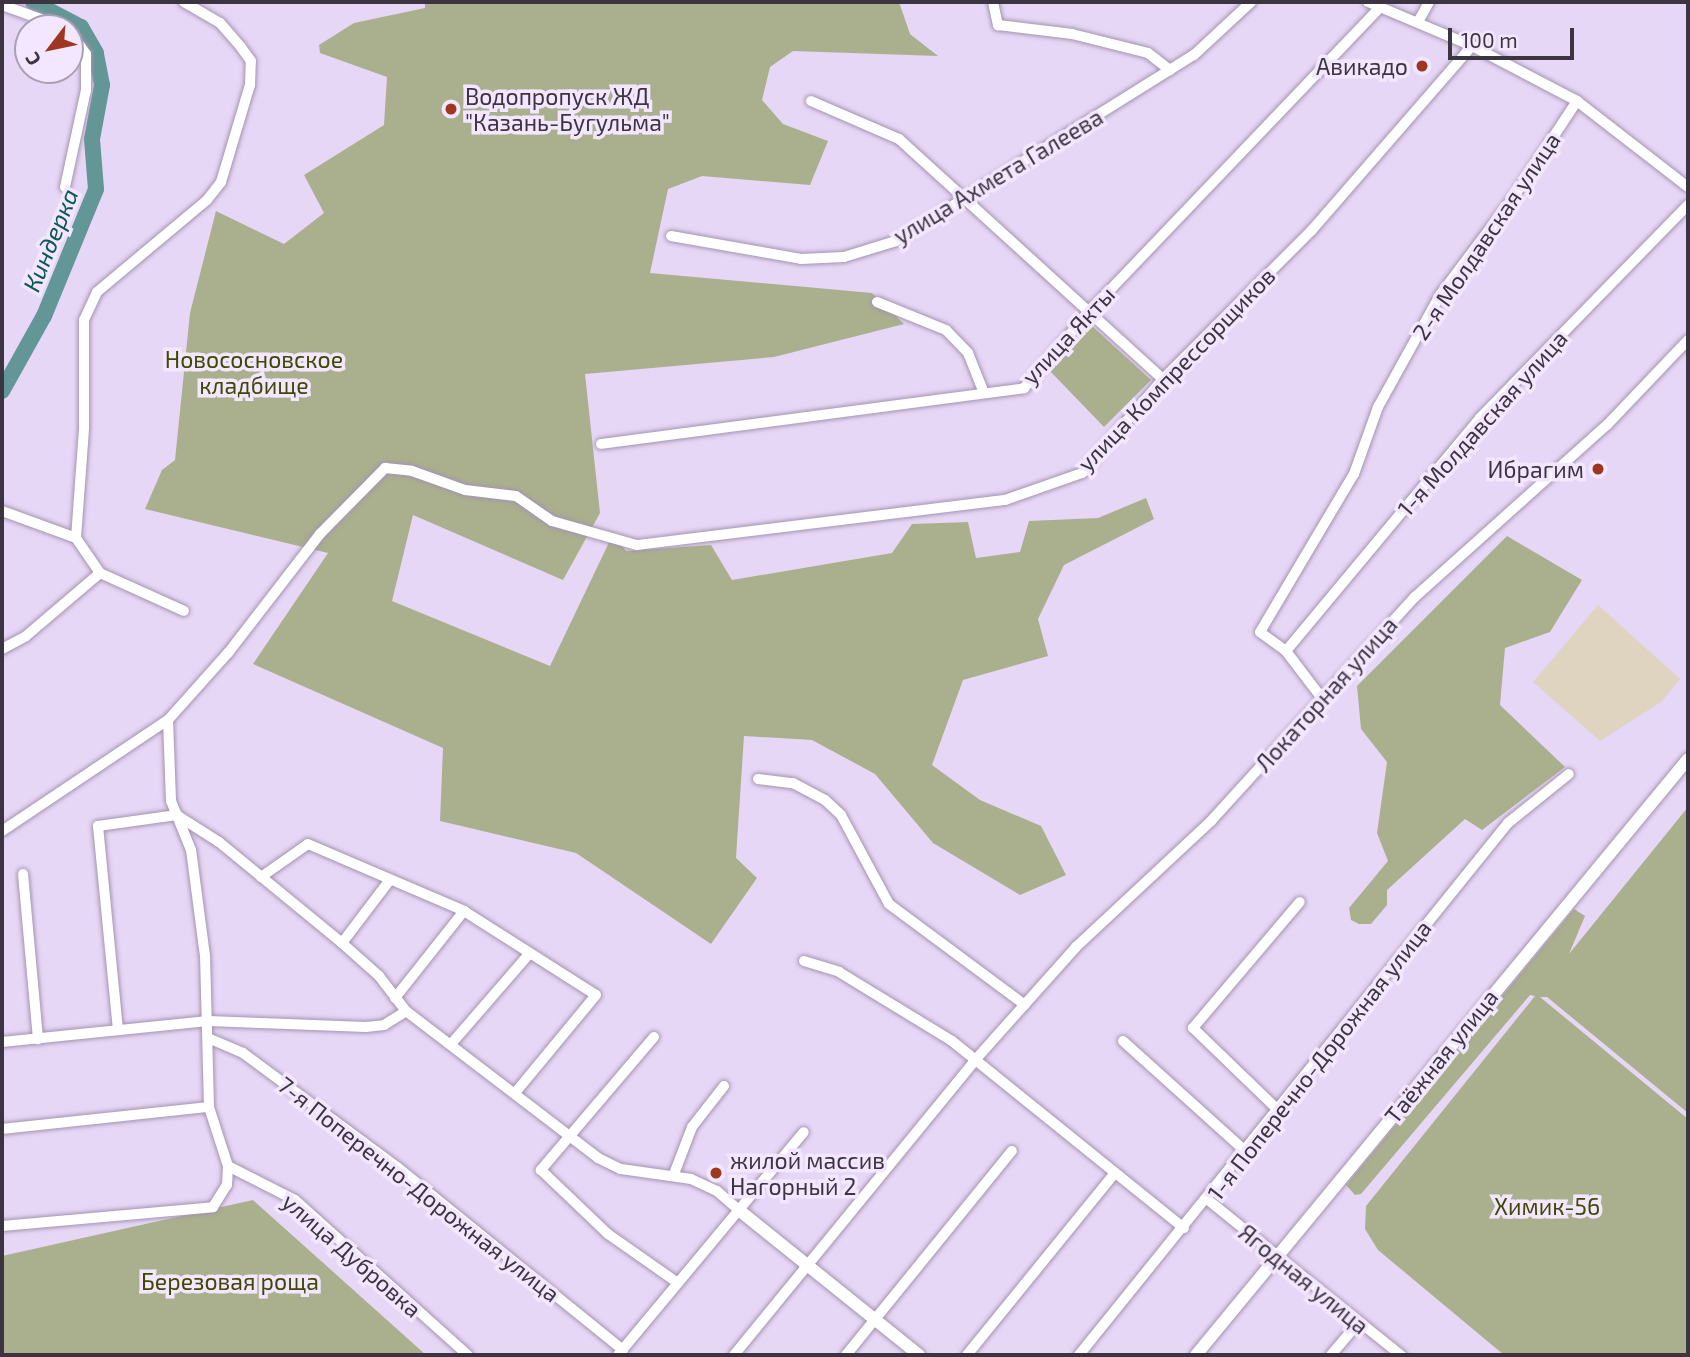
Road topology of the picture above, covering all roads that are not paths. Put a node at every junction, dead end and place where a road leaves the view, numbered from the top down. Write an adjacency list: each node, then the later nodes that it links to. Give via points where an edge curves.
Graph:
1 (184, 2): 27 (street, via 220,23 241,47 251,61 250,85 221,182 207,200 97,292 84,320 84,428)
2 (993, 2): 12 (street, via 998,25 1072,34 1149,53)
3 (1251, 2): 12 (street, улица Ахмета Галеева, via 1194,55)
4 (1368, 2): 7 (street)
5 (1429, 2): 9 (street)
6 (2, 5): 8 (street)
7 (1380, 7): 9 (street); 21 (street, улица Якты)
8 (26, 14)
9 (1418, 22): 10 (street)
10 (1472, 46): 14 (street); 23 (street, улица Компрессорщиков, via 1312,230)
11 (84, 51): 15 (street, via 86,90)
12 (1170, 70): 17 (street, улица Ахмета Галеева)
13 (811, 101): 17 (street, via 899,139)
14 (1577, 101): 16 (street); 31 (street, 2-я Молдавская улица, via 1513,198 1440,295 1377,407 1354,474 1260,632)
15 (65, 187)
16 (1688, 187)
17 (965, 199): 19 (street, улица Ахмета Галеева, via 895,241 844,257 801,259); 21 (street)
18 (1688, 205): 31 (street, 1-я Молдавская улица, via 1480,418)
19 (671, 236)
20 (877, 302): 24 (street, via 946,330 968,353)
21 (1088, 313): 23 (street); 24 (street, улица Якты, via 1024,388)
22 (1688, 340): 32 (street, Локаторная улица, via 1607,425 1415,597)
23 (1163, 379): 33 (street, улица Компрессорщиков, via 1082,473 1005,500 637,545 552,522 516,496 465,490 412,471 385,468 320,534 228,653)
24 (984, 393): 25 (street, улица Якты)
25 (601, 444)
26 (2, 511): 27 (street)
27 (76, 538): 28 (street)
28 (100, 573): 29 (street); 30 (street, via 26,636)
29 (184, 611)
30 (2, 649)
31 (1286, 651): 32 (street)
32 (1321, 697): 48 (street, Локаторная улица, via 1210,821 1076,947)
33 (168, 720): 37 (street, via 171,801); 38 (street)
34 (1688, 759): 75 (street, Таёжная улица)
35 (1569, 774): 62 (street, 1-я Поперечно-Дорожная улица, via 1508,823)
36 (758, 779): 48 (street, via 793,783 825,800 841,815 889,904)
37 (177, 816): 40 (street, via 219,842); 50 (street, via 191,849); 51 (street, via 98,826)
38 (2, 831)
39 (23, 874): 54 (street)
40 (261, 877): 41 (street, via 309,844); 44 (street)
41 (388, 881): 43 (street); 44 (street)
42 (1300, 902): 62 (street, via 1193,1028)
43 (464, 911): 45 (street); 47 (street)
44 (342, 943): 47 (street, via 379,976)
45 (530, 953): 57 (street); 60 (street, via 596,995)
46 (804, 961): 58 (street, via 839,972)
47 (395, 998): 49 (street)
48 (1025, 1005): 58 (street, Локаторная улица)
49 (406, 1011): 50 (street, via 384,1025 366,1027); 57 (street)
50 (208, 1021): 51 (street); 53 (street)
51 (118, 1030): 54 (street)
52 (654, 1037): 65 (street)
53 (208, 1038): 61 (street); 80 (street, 7-я Поперечно-Дорожная улица, via 243,1054 397,1167)
54 (37, 1039): 56 (street)
55 (1123, 1041): 67 (street)
56 (2, 1042)
57 (452, 1043): 60 (street)
58 (976, 1059): 70 (street); 76 (street, Локаторная улица)
59 (724, 1086): 69 (street, via 692,1127)
60 (515, 1093): 65 (street)
61 (209, 1107): 63 (street); 68 (street)
62 (1277, 1109): 67 (street, 1-я Поперечно-Дорожная улица)
63 (2, 1129)
64 (804, 1132): 72 (street)
65 (569, 1138): 69 (street, via 621,1168); 77 (street, via 541,1170 608,1234)
66 (1012, 1151): 78 (street)
67 (1245, 1151): 71 (street, 1-я Поперечно-Дорожная улица)
68 (228, 1166): 73 (street, via 228,1185 213,1208); 81 (street, улица Дубровка, via 296,1200)
69 (674, 1174): 72 (street, via 717,1191)
70 (1114, 1174): 74 (street); 85 (street)
71 (1208, 1200): 74 (street, 1-я Поперечно-Дорожная улица); 75 (street, Ягодная улица)
72 (740, 1211): 76 (street); 77 (street)
73 (2, 1226)
74 (1184, 1228): 86 (street, 1-я Поперечно-Дорожная улица)
75 (1276, 1259): 79 (street, Ягодная улица); 87 (street, Таёжная улица)
76 (807, 1267): 78 (street); 82 (street, Локаторная улица)
77 (678, 1283): 80 (street)
78 (874, 1320): 83 (street); 84 (street)
79 (1358, 1323): 88 (street); 89 (street, Ягодная улица)
80 (621, 1352)
81 (468, 1355)
82 (734, 1355)
83 (846, 1355)
84 (919, 1355)
85 (967, 1355)
86 (1079, 1355)
87 (1196, 1355)
88 (1331, 1355)
89 (1401, 1355)

